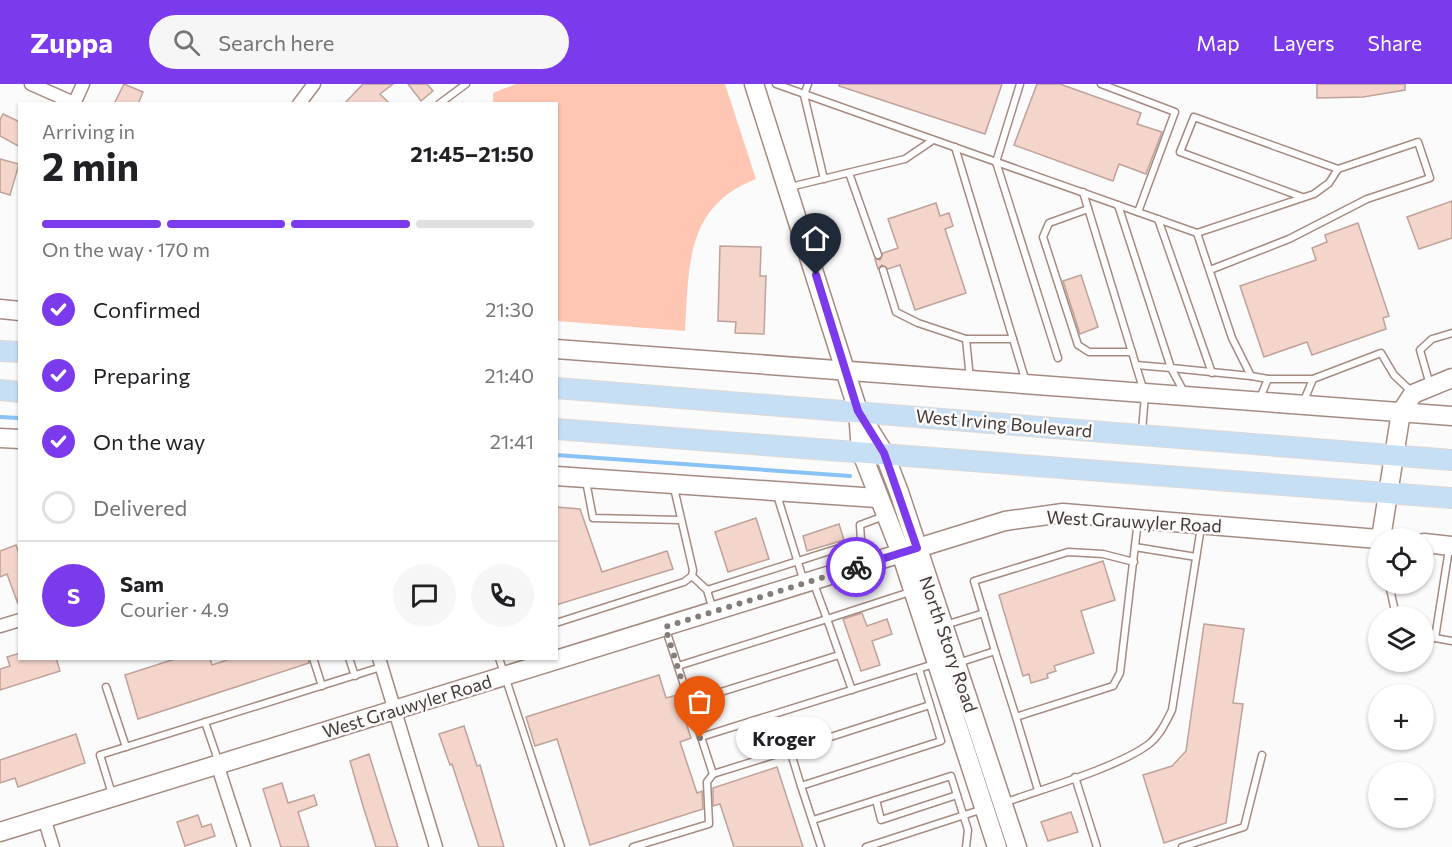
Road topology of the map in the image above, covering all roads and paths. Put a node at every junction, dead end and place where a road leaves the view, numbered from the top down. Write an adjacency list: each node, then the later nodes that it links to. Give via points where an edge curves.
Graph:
1 (31, 84): 11 (street)
2 (83, 84): 12 (street)
3 (314, 84): 13 (street)
4 (466, 84): 14 (lane)
5 (754, 84): 21 (main road, North Story Road)
6 (776, 84): 10 (lane)
7 (808, 84): 10 (lane)
8 (1020, 84): 17 (lane)
9 (1101, 84): 26 (lane, via 1175,112)
10 (804, 95): 15 (lane); 20 (lane)
11 (72, 102)
12 (74, 102)
13 (300, 102)
14 (442, 102)
15 (933, 140): 16 (lane); 19 (lane, via 905,159)
16 (955, 147): 17 (lane); 36 (lane)
17 (996, 162): 22 (lane); 41 (lane)
18 (1338, 169): 23 (lane, via 1329,183); 23 (lane, via 1194,117 1180,152); 31 (lane, via 1418,142 1430,178 1367,199 1289,239)
19 (849, 173): 20 (lane); 29 (lane)
20 (824, 179): 21 (lane)
21 (788, 188): 44 (main road, North Story Road)
22 (1083, 192): 24 (lane); 25 (lane)
23 (1303, 197): 28 (lane)
24 (1118, 205): 26 (lane); 43 (lane)
25 (1088, 209): 40 (lane); 40 (lane, via 1049,223 1043,237 1078,345 1089,352)
26 (1138, 212): 27 (lane)
27 (1158, 219): 28 (lane); 45 (lane)
28 (1197, 232): 31 (lane)
29 (878, 255)
30 (883, 270): 35 (lane, via 896,312)
31 (1210, 270): 46 (lane, via 1232,338)
32 (0, 309): 33 (main road)
33 (18, 311)
34 (1452, 333): 52 (lane, via 1432,339 1420,350)
35 (966, 339): 36 (lane); 50 (lane)
36 (1013, 339): 51 (lane)
37 (558, 349): 44 (main road)
38 (0, 351): 39 (main road)
39 (18, 352)
40 (1132, 352): 42 (lane)
41 (1058, 358)
42 (1136, 365): 43 (lane); 57 (lane)
43 (1171, 368): 45 (lane); 58 (lane)
44 (846, 371): 50 (main road); 61 (main road, North Story Road)
45 (1212, 373): 46 (lane)
46 (1251, 376): 48 (lane)
47 (1452, 378): 52 (main road)
48 (1268, 379): 49 (lane); 59 (lane)
49 (1313, 379): 56 (lane, via 1382,353 1394,375); 60 (lane)
50 (970, 381): 51 (main road)
51 (1027, 385): 57 (main road)
52 (1431, 386): 56 (main road)
53 (558, 388): 61 (main road, West Irving Boulevard)
54 (0, 390): 55 (main road)
55 (18, 392)
56 (1413, 394): 62 (main road, West Grauwyler Road)
57 (1145, 395): 58 (main road); 65 (lane)
58 (1187, 398): 59 (main road)
59 (1258, 403): 60 (main road)
60 (1301, 407): 62 (main road)
61 (858, 411): 65 (main road, West Irving Boulevard); 66 (main road, North Story Road); 67 (main road, North Story Road)
62 (1401, 412): 63 (main road); 68 (main road, West Grauwyler Road)
63 (1452, 416)
64 (558, 429): 66 (main road)
65 (1142, 435): 68 (main road, West Irving Boulevard)
66 (861, 451): 67 (main road); 75 (main road, North Story Road)
67 (884, 453): 74 (main road); 86 (main road, North Story Road)
68 (1395, 455): 69 (main road, West Irving Boulevard); 74 (main road, West Grauwyler Road)
69 (1452, 460)
70 (558, 476): 71 (main road)
71 (585, 478): 72 (main road); 79 (lane, via 593,518)
72 (674, 484): 73 (main road); 79 (lane)
73 (776, 491): 75 (main road); 88 (lane)
74 (1388, 492): 76 (main road); 81 (main road, West Grauwyler Road)
75 (877, 498): 77 (main road, North Story Road)
76 (1452, 498)
77 (885, 516): 86 (main road, North Story Road); 88 (lane, via 860,525 858,542)
78 (1138, 519): 80 (main road, West Grauwyler Road); 85 (lane); 86 (main road, West Grauwyler Road, via 1038,515 1005,521)
79 (680, 520): 90 (lane)
80 (1201, 524): 82 (main road, West Grauwyler Road); 87 (lane)
81 (1382, 528)
82 (1368, 538)
83 (1434, 544): 84 (main road)
84 (1451, 546): 102 (lane)
85 (1136, 548): 87 (lane); 89 (lane)
86 (909, 551): 91 (main road, West Grauwyler Road); 93 (main road, North Story Road); 100 (main road, North Story Road)
87 (1196, 557): 131 (lane, via 1172,710 1163,728 1149,744 1128,756)
88 (798, 562): 91 (lane); 92 (lane)
89 (1134, 562): 95 (lane, via 1068,552 974,581); 123 (lane, via 1120,673 1113,686)
90 (692, 576): 92 (lane); 98 (lane, via 684,582)
91 (809, 582): 94 (main road, West Grauwyler Road); 96 (lane)
92 (707, 590): 94 (lane)
93 (914, 591): 96 (lane); 111 (main road, North Story Road)
94 (714, 611): 101 (main road, West Grauwyler Road)
95 (984, 613): 100 (lane); 104 (lane)
96 (828, 619): 105 (lane); 113 (lane)
97 (18, 621): 99 (street)
98 (558, 622)
99 (0, 626)
100 (943, 626): 112 (main road, North Story Road)
101 (665, 627): 106 (main road, West Grauwyler Road); 113 (lane)
102 (1434, 638): 103 (lane)
103 (1452, 641)
104 (995, 651): 112 (lane); 123 (lane)
105 (839, 655): 119 (lane); 120 (lane)
106 (558, 656)
107 (314, 660): 117 (lane)
108 (351, 660): 116 (lane)
109 (537, 662): 114 (main road, West Grauwyler Road)
110 (380, 663): 116 (lane); 122 (street)
111 (937, 663): 115 (lane); 138 (main road, North Story Road)
112 (956, 664): 137 (main road, North Story Road)
113 (678, 666): 120 (lane)
114 (502, 667): 122 (main road, West Grauwyler Road); 147 (lane)
115 (918, 669): 119 (lane); 121 (lane)
116 (355, 676): 117 (lane)
117 (322, 686): 124 (lane)
118 (106, 687): 126 (lane)
119 (852, 690): 125 (lane)
120 (689, 702): 125 (lane)
121 (930, 705): 127 (lane); 132 (lane, via 941,741)
122 (394, 710): 129 (main road, West Grauwyler Road); 146 (street)
123 (1016, 717): 133 (lane)
124 (205, 722): 126 (lane); 129 (lane)
125 (700, 738): 130 (lane)
126 (126, 747): 135 (lane, via 100,755)
127 (790, 750): 130 (lane); 132 (lane)
128 (1262, 755): 155 (lane, via 1244,827)
129 (218, 764): 135 (main road, West Grauwyler Road); 145 (street)
130 (713, 774): 148 (lane, via 707,782 709,824)
131 (1074, 777): 133 (lane); 154 (lane)
132 (801, 786): 141 (lane)
133 (1038, 790): 137 (lane)
134 (957, 795): 136 (lane, via 951,776); 136 (lane, via 881,820); 139 (lane)
135 (113, 797): 140 (main road, West Grauwyler Road)
136 (876, 800): 141 (lane)
137 (1003, 803): 138 (lane); 153 (main road, North Story Road)
138 (985, 809): 139 (lane); 152 (main road, North Story Road)
139 (964, 816): 143 (lane); 151 (lane, via 968,830)
140 (44, 818): 142 (main road, West Grauwyler Road); 144 (street)
141 (813, 820): 149 (lane)
142 (0, 832)
143 (886, 844): 150 (lane)
144 (53, 847)
145 (244, 847)
146 (436, 847)
147 (561, 847)
148 (633, 847)
149 (821, 847)
150 (866, 847)
151 (966, 847)
152 (997, 847)
153 (1017, 847)
154 (1097, 847)
155 (1182, 847)

